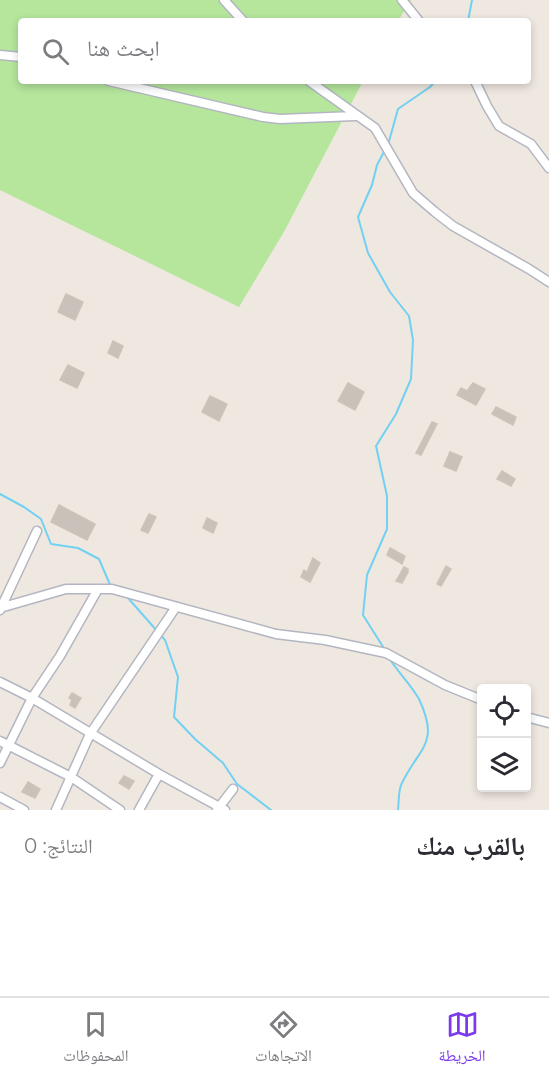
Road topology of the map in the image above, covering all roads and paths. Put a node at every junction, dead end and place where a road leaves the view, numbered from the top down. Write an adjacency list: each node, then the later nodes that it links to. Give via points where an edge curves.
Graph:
1 (224, 0): 3 (street)
2 (402, 0): 4 (street)
3 (240, 18)
4 (417, 18)
5 (0, 55): 6 (street)
6 (18, 57)
7 (122, 84): 10 (street, via 263,117)
8 (313, 84): 10 (street)
9 (476, 84): 11 (street, via 499,126 531,144)
10 (356, 116): 12 (street, via 375,128 419,198 453,226)
11 (549, 168)
12 (549, 282)
13 (37, 531): 16 (street)
14 (98, 589): 15 (street, via 112,589); 16 (street, via 66,589); 18 (street)
15 (176, 607): 19 (street, via 276,634 387,653); 22 (street)
16 (0, 609)
17 (0, 682): 18 (street)
18 (32, 698): 22 (street); 23 (street)
19 (477, 698)
20 (531, 718): 21 (street)
21 (549, 723)
22 (90, 734): 25 (street); 26 (street)
23 (4, 743): 24 (street); 26 (street)
24 (0, 763)
25 (159, 774): 29 (street); 33 (street)
26 (71, 777): 31 (street); 32 (street)
27 (233, 789): 29 (street)
28 (0, 797): 30 (street)
29 (220, 809)
30 (24, 810)
31 (56, 810)
32 (120, 810)
33 (140, 810)

